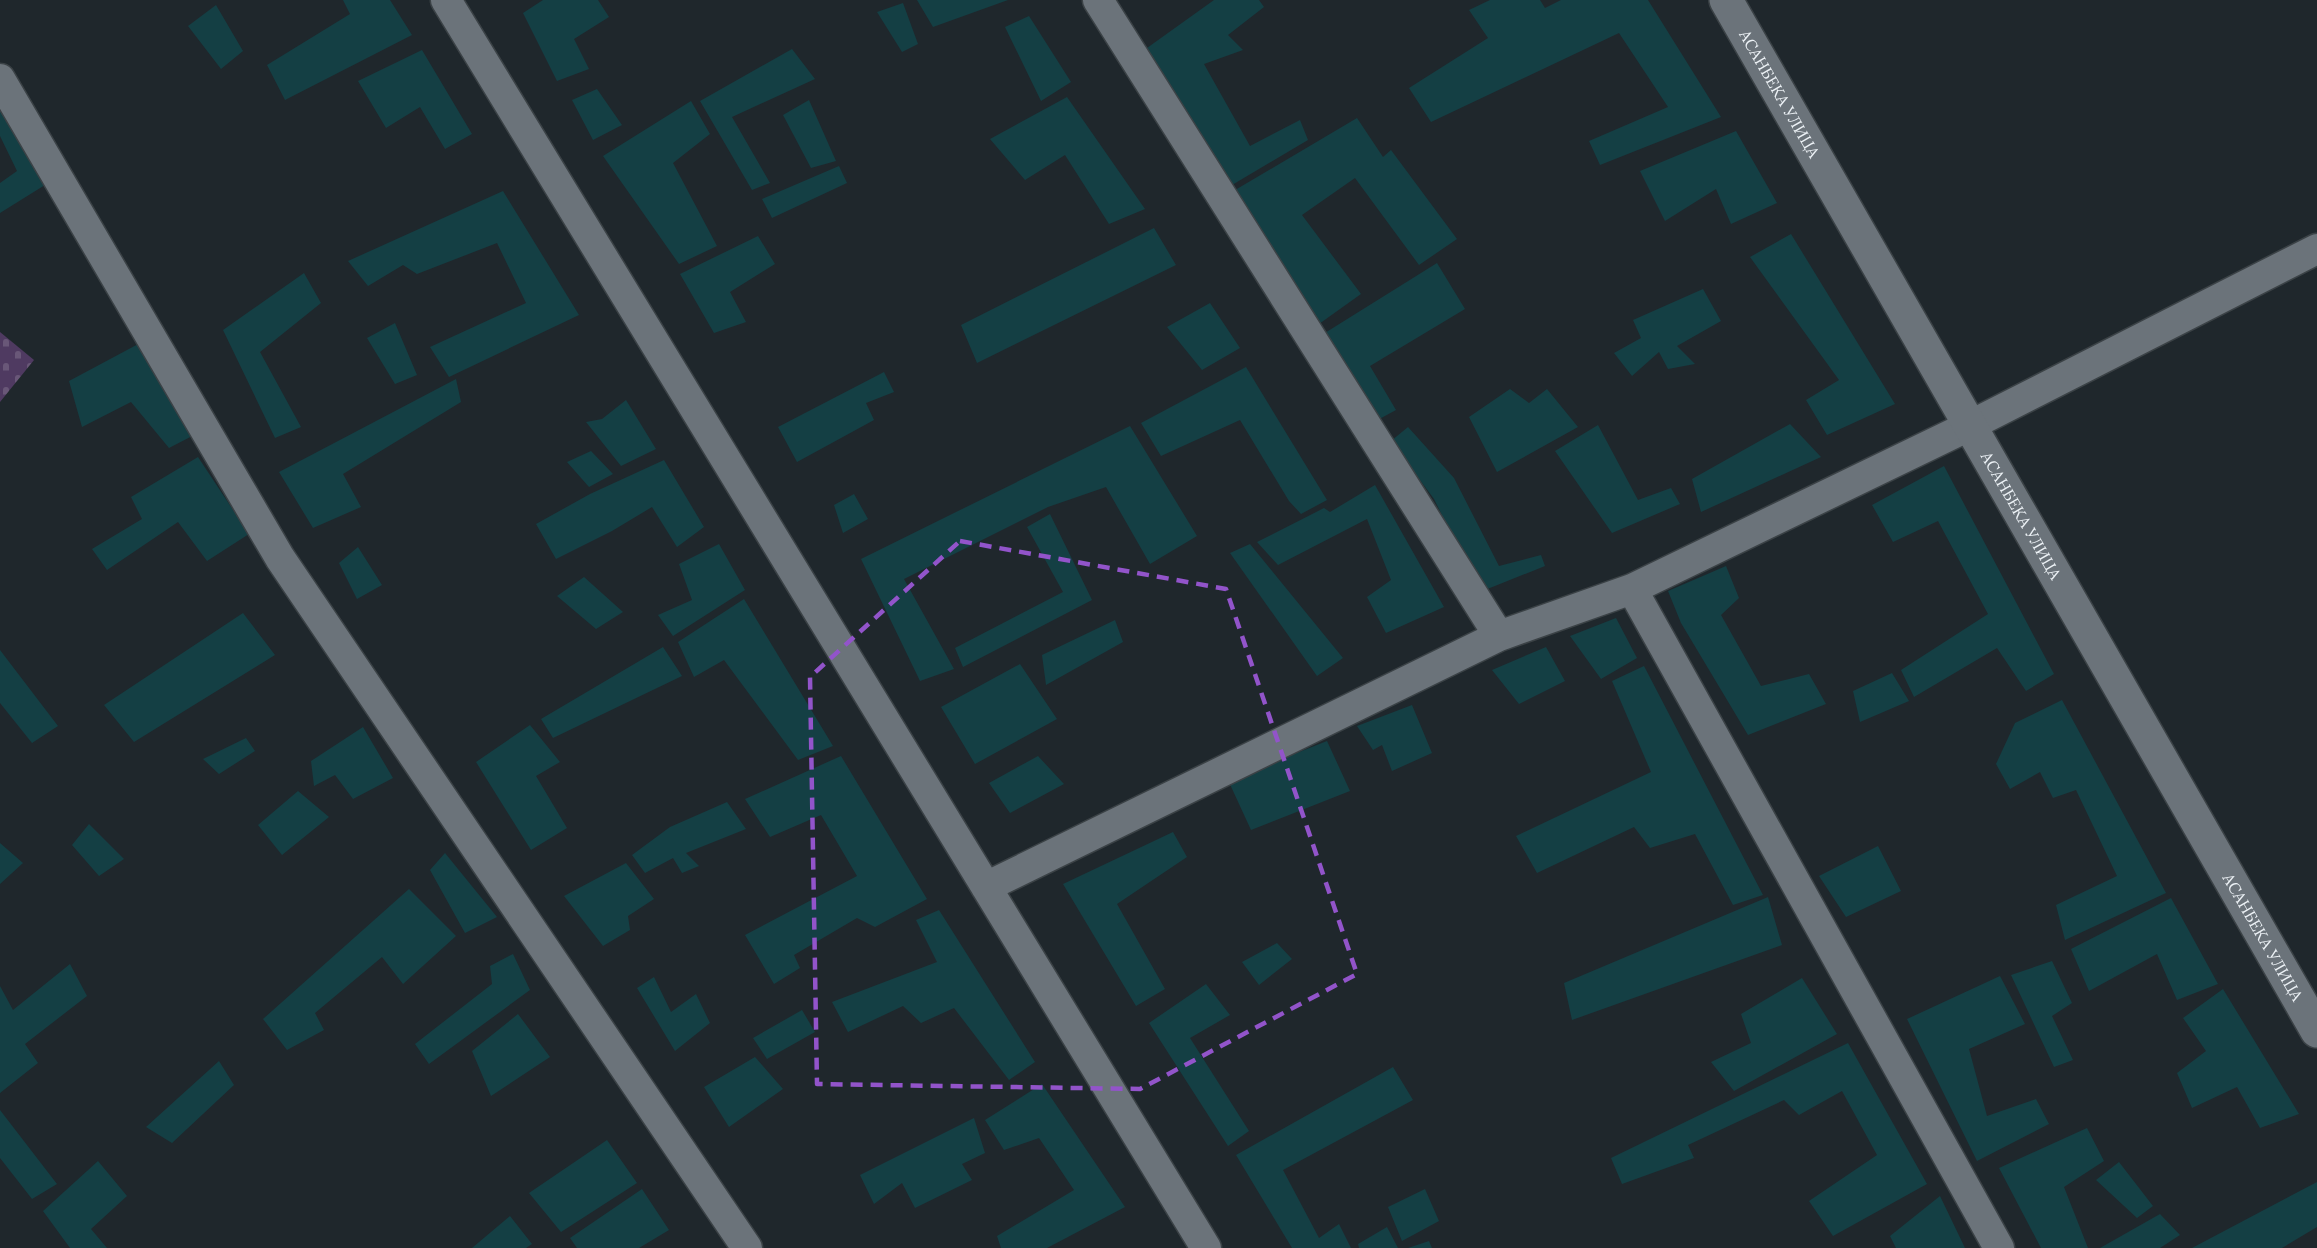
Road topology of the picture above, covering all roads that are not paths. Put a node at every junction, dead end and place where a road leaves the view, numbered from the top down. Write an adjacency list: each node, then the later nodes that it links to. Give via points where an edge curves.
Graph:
1 (446, 0): 9 (street)
2 (1098, 0): 8 (street)
3 (1726, 0): 6 (street, АСАНБЕКА УЛИЦА)
4 (0, 79): 11 (street, via 280,558)
5 (2317, 249): 6 (street)
6 (1971, 425): 7 (street); 10 (street, АСАНБЕКА УЛИЦА)
7 (1632, 589): 8 (street); 13 (street)
8 (1499, 636): 9 (street)
9 (986, 887): 12 (street)
10 (2317, 1031)
11 (747, 1248)
12 (1206, 1248)
13 (1999, 1248)

